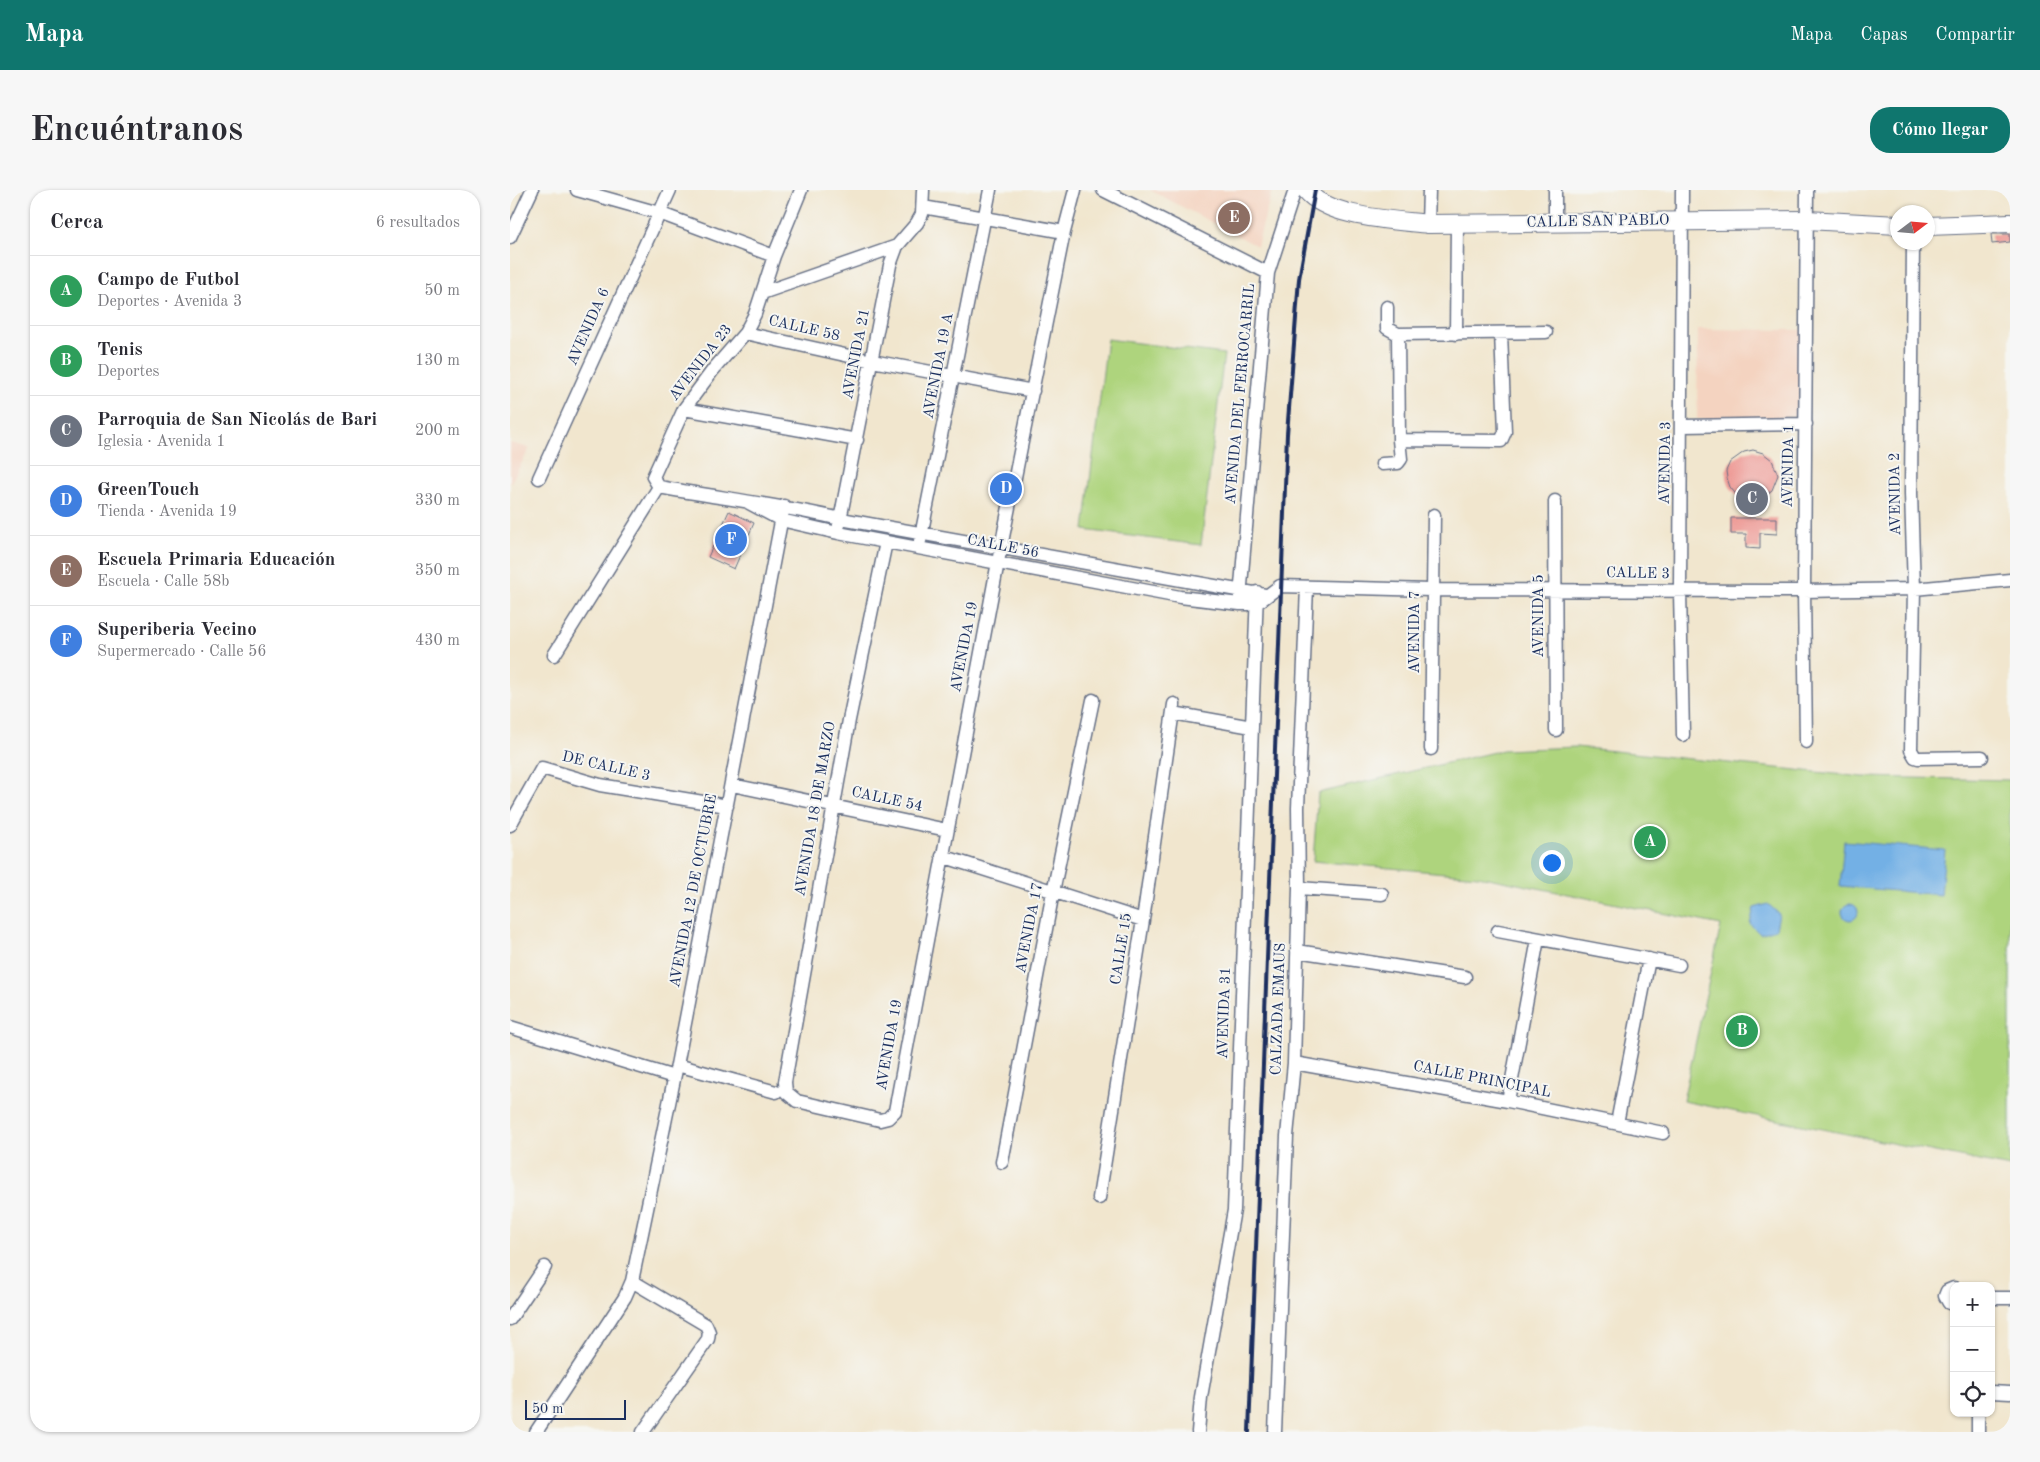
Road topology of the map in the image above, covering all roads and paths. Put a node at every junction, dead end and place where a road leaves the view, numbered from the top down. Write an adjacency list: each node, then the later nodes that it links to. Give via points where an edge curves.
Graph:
1 (532, 190): 27 (street)
2 (576, 190): 16 (street)
3 (670, 190): 16 (street, AVENIDA 6)
4 (801, 190): 30 (street, AVENIDA 23)
5 (922, 190): 15 (street)
6 (990, 190): 17 (street, AVENIDA 19 A)
7 (1075, 190): 26 (street, AVENIDA 19)
8 (1103, 190): 31 (street)
9 (1295, 190): 31 (street, AVENIDA DEL FERROCARRIL)
10 (1306, 190): 22 (street, CALLE SAN PABLO, via 1313,199 1326,205 1370,217)
11 (1429, 190): 22 (street)
12 (1555, 190): 20 (street)
13 (1682, 190): 19 (street, AVENIDA 3)
14 (1807, 190): 18 (street, AVENIDA 1)
15 (923, 207): 17 (street); 28 (street, AVENIDA 21, via 917,223)
16 (658, 213): 30 (street); 48 (street, AVENIDA 6)
17 (985, 216): 26 (street); 40 (street, AVENIDA 19 A)
18 (1808, 220): 19 (street, CALLE SAN PABLO); 24 (street, CALLE SAN PABLO); 43 (street, AVENIDA 1)
19 (1682, 221): 20 (street, CALLE SAN PABLO); 44 (street, AVENIDA 3)
20 (1555, 222): 23 (street, CALLE SAN PABLO)
21 (2010, 222): 25 (street)
22 (1428, 224): 23 (street, CALLE SAN PABLO)
23 (1457, 224): 38 (street)
24 (1890, 225)
25 (1935, 226)
26 (1064, 232): 41 (street, AVENIDA 19)
27 (510, 237)
28 (897, 246): 32 (street); 39 (street, AVENIDA 21, via 890,265)
29 (1913, 250): 65 (street, AVENIDA 2, via 1911,493)
30 (774, 256): 32 (street, AVENIDA 23)
31 (1268, 272): 66 (street, AVENIDA DEL FERROCARRIL)
32 (762, 293): 35 (street, AVENIDA 23)
33 (1387, 307): 37 (street, via 1387,328)
34 (1546, 332): 36 (street)
35 (745, 333): 39 (street, CALLE 58); 42 (street, AVENIDA 23)
36 (1501, 333): 38 (street); 46 (street, via 1505,432 1501,441)
37 (1398, 334): 38 (street); 46 (street)
38 (1456, 334)
39 (872, 361): 40 (street, CALLE 58); 45 (street, AVENIDA 21)
40 (954, 375): 41 (street, CALLE 58); 57 (street, AVENIDA 19 A)
41 (1033, 391): 59 (street, AVENIDA 19)
42 (684, 409): 45 (street); 49 (street, AVENIDA 23, via 653,477)
43 (1806, 424): 44 (street); 69 (street, AVENIDA 1)
44 (1683, 426): 68 (street, AVENIDA 3)
45 (857, 440): 54 (street, AVENIDA 21)
46 (1399, 440): 47 (street, via 1401,459 1398,463)
47 (1382, 464)
48 (539, 478)
49 (660, 487): 51 (street, CALLE 56); 72 (street)
50 (1555, 501): 64 (street, AVENIDA 5)
51 (748, 503): 52 (street, CALLE 56); 55 (street, CALLE 56)
52 (784, 506): 54 (street, CALLE 56); 55 (street, AVENIDA 12 DE OCTUBRE)
53 (1434, 515): 67 (street, AVENIDA 7)
54 (841, 519): 56 (street, AVENIDA 21); 57 (street, CALLE 56)
55 (782, 520): 56 (street, CALLE 56); 80 (street, AVENIDA 12 DE OCTUBRE)
56 (838, 532): 58 (street, CALLE 56)
57 (922, 532): 59 (street, CALLE 56); 60 (street, AVENIDA 19 A)
58 (886, 542): 60 (street, CALLE 56); 82 (street, AVENIDA 18 DE MARZO)
59 (1001, 547): 61 (street, AVENIDA 19); 66 (street, CALLE 56)
60 (919, 548): 61 (street, CALLE 56)
61 (998, 562): 71 (street, CALLE 56); 84 (street, AVENIDA 19)
62 (2010, 580): 65 (street, CALLE 3)
63 (1307, 587): 67 (street, CALLE 3); 70 (street, CALLE 3, via 1280,586); 86 (street, CALZADA EMAUS, via 1298,808)
64 (1555, 589): 67 (street, CALLE 3); 68 (street, CALLE 3); 75 (street, AVENIDA 5)
65 (1914, 589): 69 (street, CALLE 3); 79 (street, AVENIDA 2, via 1913,754 1918,758)
66 (1241, 590): 70 (street, CALLE 56); 71 (street, AVENIDA DEL FERROCARRIL)
67 (1432, 590): 78 (street, AVENIDA 7)
68 (1680, 590): 69 (street, CALLE 3); 76 (street, AVENIDA 3)
69 (1804, 591): 77 (street, AVENIDA 1)
70 (1260, 597): 71 (street, CALLE 56); 74 (street, AVENIDA 31)
71 (1240, 604)
72 (554, 655)
73 (1093, 700): 87 (street, AVENIDA 17)
74 (1252, 727): 89 (street, CALLE 15, via 1173,709); 118 (street, AVENIDA 31, via 1234,1210 1201,1397)
75 (1556, 730)
76 (1682, 735)
77 (1806, 742)
78 (1431, 749)
79 (1982, 757)
80 (732, 785): 81 (street, AVENIDA 12 DE OCTUBRE); 82 (street, CALLE 54)
81 (727, 806): 83 (street, DE CALLE 3, via 600,785 542,768); 98 (street, AVENIDA 12 DE OCTUBRE)
82 (833, 806): 84 (street, CALLE 54); 101 (street, AVENIDA 18 DE MARZO, via 784,1082 786,1092 797,1101 880,1120)
83 (510, 825)
84 (947, 830): 85 (street, AVENIDA 19)
85 (942, 856): 87 (street); 101 (street, AVENIDA 19)
86 (1299, 888): 88 (street); 92 (street, CALZADA EMAUS)
87 (1053, 892): 89 (street); 104 (street, AVENIDA 17)
88 (1382, 894)
89 (1143, 920): 105 (street, CALLE 15)
90 (1498, 931): 91 (street)
91 (1538, 938): 93 (street); 100 (street)
92 (1297, 951): 95 (street); 97 (street, CALZADA EMAUS)
93 (1649, 959): 94 (street); 102 (street)
94 (1679, 965)
95 (1465, 978)
96 (510, 1028): 98 (street)
97 (1294, 1063): 100 (street, CALLE PRINCIPAL); 119 (street, CALZADA EMAUS, via 1287,1136)
98 (675, 1071): 99 (street); 107 (street, AVENIDA 12 DE OCTUBRE)
99 (776, 1092)
100 (1508, 1101): 102 (street, CALLE PRINCIPAL)
101 (895, 1111)
102 (1617, 1123): 103 (street, CALLE PRINCIPAL)
103 (1663, 1133)
104 (1002, 1162)
105 (1099, 1198)
106 (545, 1267): 112 (street)
107 (632, 1281): 116 (street, AVENIDA 12 DE OCTUBRE, via 625,1297); 117 (street, via 706,1326 709,1332 708,1339)
108 (1950, 1290): 111 (street, via 1945,1296)
109 (1995, 1298): 110 (street)
110 (2010, 1298)
111 (1950, 1303)
112 (510, 1318)
113 (1995, 1392): 114 (street)
114 (2010, 1393)
115 (1978, 1417): 120 (street)
116 (536, 1432)
117 (643, 1432)
118 (1198, 1432)
119 (1275, 1432)
120 (1978, 1432)

